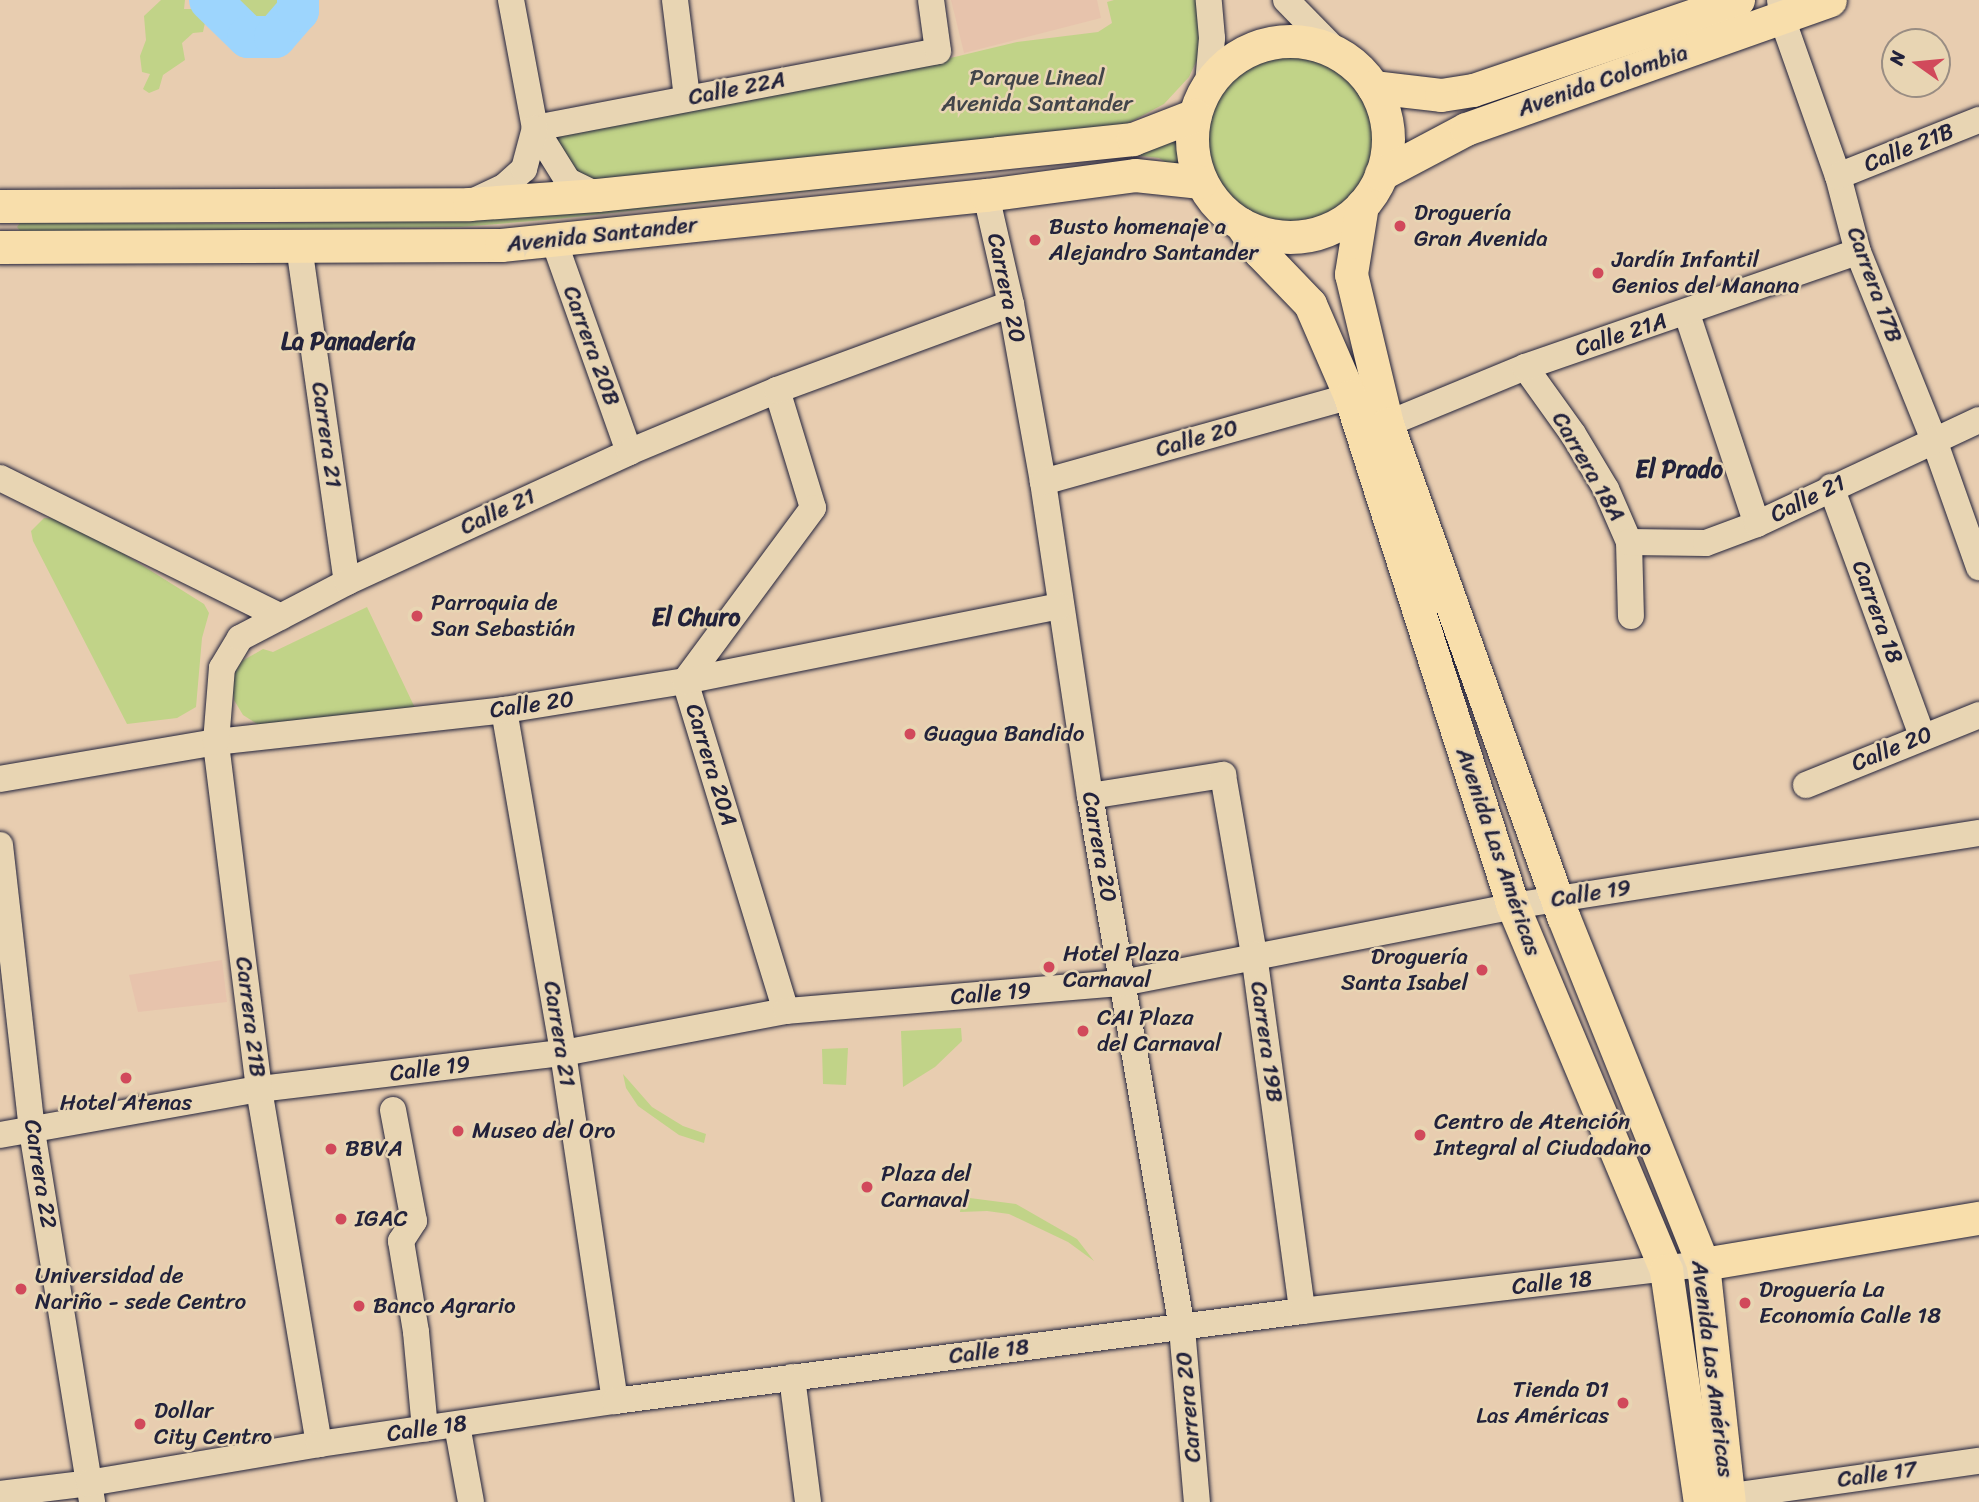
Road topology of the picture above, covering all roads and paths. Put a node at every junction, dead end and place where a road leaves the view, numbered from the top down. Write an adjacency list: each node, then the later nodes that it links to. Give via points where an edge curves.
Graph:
1 (511, 0): 16 (street)
2 (931, 0): 13 (street, Calle 22A, via 938,51)
3 (1209, 0): 11 (street)
4 (1286, 0): 10 (street)
5 (1738, 0): 8 (main road, Avenida Colombia)
6 (1830, 0): 9 (main road, Avenida Colombia)
7 (679, 1): 13 (street)
8 (1693, 8): 12 (main road, Avenida Colombia, via 1473,90 1441,95)
9 (1782, 9): 17 (main road, Avenida Colombia, via 1466,129); 18 (street, Carrera 17B)
10 (1337, 52): 11 (main road, via 1309,42 1280,41 1252,48 1227,62); 12 (main road)
11 (1208, 84): 14 (main road)
12 (1373, 87): 17 (main road, via 1387,130)
13 (687, 98): 16 (street, Calle 22A)
14 (1195, 116): 19 (main road, via 1192,149); 20 (main road, Avenida Santander, via 1133,139)
15 (1979, 120): 18 (street, Calle 21B)
16 (535, 128): 20 (street, via 568,181); 22 (street, via 524,169 504,187)
17 (1381, 174): 23 (main road)
18 (1838, 176): 29 (street, Carrera 17B)
19 (1201, 182): 21 (main road, Avenida Santander, via 1135,175); 25 (main road, via 1218,206)
20 (597, 195): 22 (main road, Avenida Santander)
21 (986, 195): 26 (main road, Avenida Santander); 30 (street, Carrera 20)
22 (468, 204): 24 (main road, Avenida Santander)
23 (1362, 205): 25 (main road, via 1336,225 1304,236 1272,236); 36 (main road, Avenida Las Américas, via 1351,274)
24 (0, 206)
25 (1241, 224): 34 (main road, Avenida Las Américas, via 1310,304)
26 (554, 241): 27 (main road, Avenida Santander); 38 (street, Carrera 20B)
27 (299, 246): 28 (main road, Avenida Santander); 45 (street, Carrera 21)
28 (0, 247)
29 (1858, 252): 31 (street, Calle 21A); 37 (street, Carrera 17B)
30 (1012, 304): 33 (street, Calle 21); 40 (street, Carrera 20)
31 (1687, 314): 32 (street, Calle 21A); 42 (street)
32 (1525, 368): 36 (street, Calle 21A); 43 (street, Carrera 18A, via 1606,489)
33 (777, 390): 38 (street, Calle 21); 49 (street, Carrera 20A, via 813,508)
34 (1350, 396): 40 (street, Calle 20); 60 (main road, Avenida Las Américas)
35 (1979, 420): 37 (street, Calle 21)
36 (1387, 424): 59 (main road, Avenida Las Américas)
37 (1934, 440): 41 (street, Calle 21); 44 (street, Carrera 17B)
38 (629, 452): 45 (street, Calle 21)
39 (0, 478): 48 (street)
40 (1043, 482): 46 (street, Carrera 20)
41 (1831, 487): 42 (street, Calle 21); 52 (street, Carrera 18)
42 (1757, 524): 43 (street, Calle 21, via 1706,543)
43 (1629, 542): 47 (street, Carrera 18A)
44 (1979, 568)
45 (347, 582): 48 (street, Calle 21)
46 (1060, 607): 49 (street, Calle 20); 56 (street, Carrera 20)
47 (1631, 616)
48 (281, 617): 53 (street, Carrera 21B, via 240,638 222,668)
49 (685, 681): 50 (street, Calle 20); 63 (street, Carrera 20A)
50 (504, 710): 53 (street, Calle 20); 64 (street, Carrera 21)
51 (1979, 715): 52 (street, Calle 20)
52 (1922, 736): 55 (street, Calle 20)
53 (216, 742): 54 (street, Calle 20); 65 (street, Carrera 21B)
54 (0, 779)
55 (1805, 785)
56 (1090, 796): 61 (street, Carrera 19B, via 1223,775); 62 (street, Carrera 20)
57 (1979, 833): 59 (street, Calle 19)
58 (0, 845): 67 (street, Carrera 22)
59 (1557, 899): 60 (street, Calle 19); 70 (main road, Avenida Las Américas)
60 (1513, 906): 61 (street, Calle 19); 71 (main road, Avenida Las Américas)
61 (1254, 954): 62 (street, Calle 19); 72 (street, Carrera 19B)
62 (1122, 982): 63 (street, Calle 19); 73 (street, Carrera 20)
63 (786, 1011): 64 (street, Calle 19)
64 (563, 1053): 65 (street, Calle 19); 75 (street, Carrera 21)
65 (260, 1089): 67 (street, Calle 19); 78 (street, Carrera 21B)
66 (393, 1110): 77 (street, via 414,1221 401,1241)
67 (32, 1131): 68 (street, Calle 19); 80 (street, Carrera 22)
68 (0, 1135)
69 (1979, 1218): 70 (main road, Calle 18)
70 (1703, 1264): 71 (street, Calle 18); 82 (main road, Avenida Las Américas)
71 (1666, 1270): 72 (street, Calle 18); 82 (main road, Avenida Las Américas)
72 (1302, 1311): 73 (street, Calle 18)
73 (1182, 1328): 74 (street, Calle 18); 85 (street, Carrera 20)
74 (792, 1377): 75 (street, Calle 18); 84 (street)
75 (615, 1401): 76 (street, Calle 18)
76 (457, 1425): 77 (street, Calle 18); 83 (street)
77 (425, 1429): 78 (street, Calle 18)
78 (319, 1444): 80 (street, Calle 18)
79 (1979, 1461): 82 (street, Calle 17)
80 (90, 1493): 81 (street, Calle 18)
81 (0, 1494)
82 (1710, 1500)
83 (471, 1502)
84 (808, 1502)
85 (1197, 1502)

